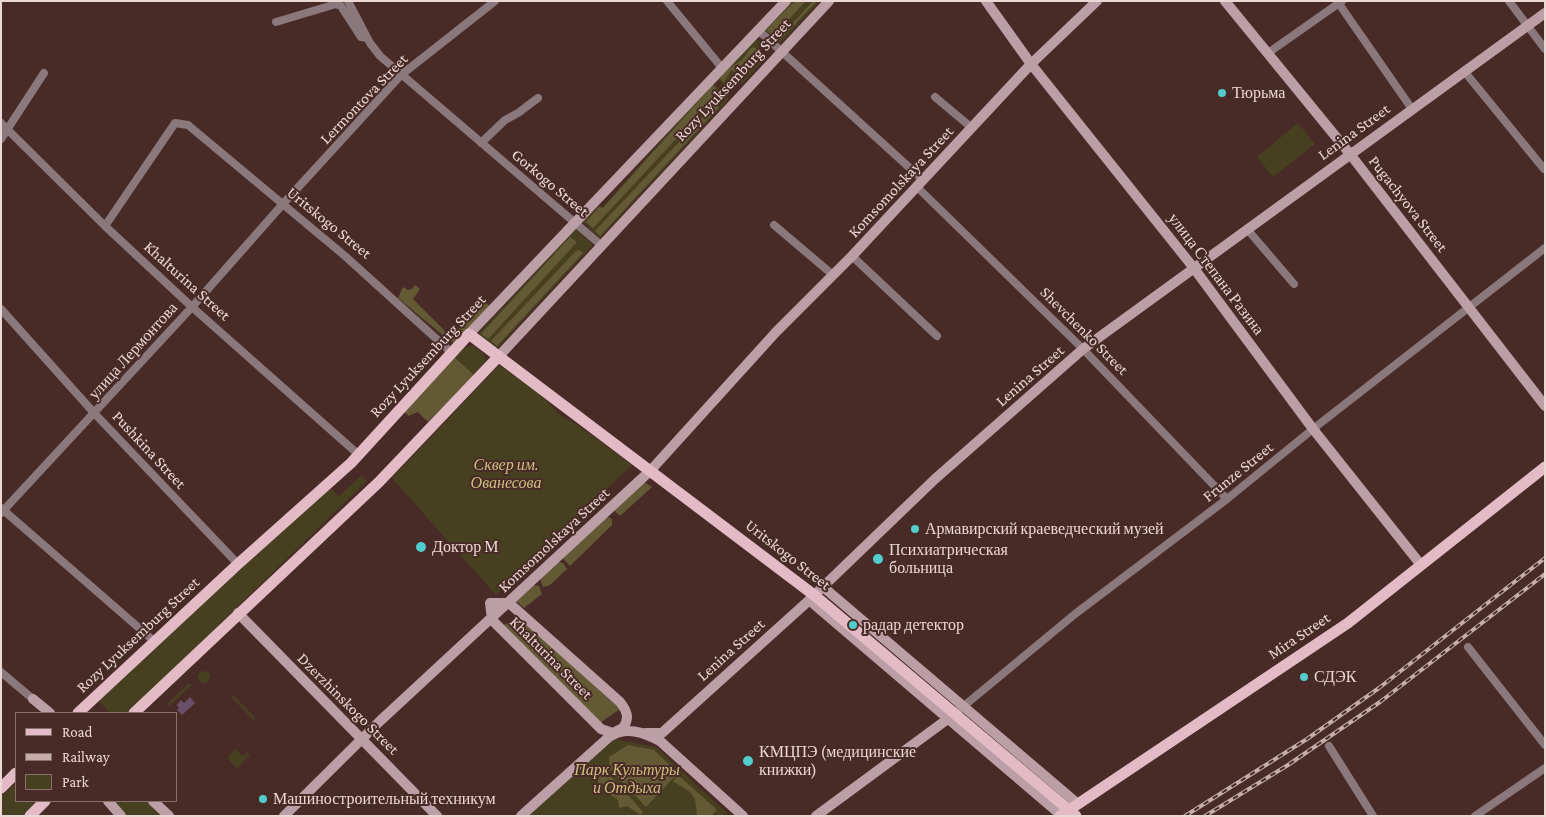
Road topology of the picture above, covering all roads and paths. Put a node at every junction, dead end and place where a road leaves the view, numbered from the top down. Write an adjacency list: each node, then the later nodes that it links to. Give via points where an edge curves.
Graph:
1 (348, 1): 15 (street, Gorkogo Street)
2 (495, 1): 23 (street, Lermontova Street)
3 (667, 1): 20 (street)
4 (829, 1): 17 (main road, Rozy Lyuksemburg Street)
5 (986, 1): 19 (main road, улица Степана Разина)
6 (1097, 1): 19 (main road, Komsomolskaya Street)
7 (1224, 1): 18 (main road, Pugachyova Street)
8 (1509, 1): 13 (street)
9 (785, 2): 14 (main road, Rozy Lyuksemburg Street)
10 (1339, 2): 18 (street); 26 (street)
11 (1545, 13): 13 (main road, Lenina Street)
12 (276, 22): 15 (street, Gorkogo Street, via 336,4 341,6 361,37)
13 (1526, 26): 16 (street); 21 (main road, Lenina Street)
14 (758, 30): 17 (street, Shevchenko Street); 20 (main road, Rozy Lyuksemburg Street)
15 (367, 38): 23 (street, Gorkogo Street)
16 (1545, 49)
17 (782, 51): 34 (street, Shevchenko Street); 40 (main road, Rozy Lyuksemburg Street)
18 (1268, 53): 32 (main road, Pugachyova Street)
19 (1032, 64): 28 (main road, Komsomolskaya Street); 43 (main road, улица Степана Разина)
20 (722, 68): 36 (main road, Rozy Lyuksemburg Street)
21 (1464, 72): 26 (main road, Lenina Street); 33 (street)
22 (44, 73): 29 (street)
23 (401, 76): 31 (street, Gorkogo Street); 35 (street, Lermontova Street)
24 (935, 97): 28 (street, Komsomolskaya Street)
25 (538, 98): 31 (street, via 504,120)
26 (1412, 109): 32 (main road, Lenina Street)
27 (1, 123): 29 (street, Khalturina Street)
28 (972, 128): 34 (main road, Komsomolskaya Street)
29 (8, 129): 30 (street); 38 (street, Khalturina Street)
30 (1, 139)
31 (481, 143): 36 (street, Gorkogo Street)
32 (1350, 154): 39 (main road, Lenina Street); 47 (main road, Pugachyova Street)
33 (1544, 169)
34 (920, 184): 42 (main road, Komsomolskaya Street); 51 (street, Shevchenko Street)
35 (282, 205): 38 (street, Uritskogo Street, via 182,122 175,123); 46 (street, улица Лермонтова); 52 (street, Uritskogo Street, via 376,282)
36 (577, 223): 40 (street, Gorkogo Street); 49 (main road, Rozy Lyuksemburg Street)
37 (774, 225): 44 (street)
38 (105, 226): 46 (street, Khalturina Street)
39 (1247, 229): 43 (main road, Lenina Street); 45 (street)
40 (601, 245): 53 (main road, Rozy Lyuksemburg Street)
41 (1545, 248): 47 (street, Frunze Street)
42 (852, 256): 44 (main road, Komsomolskaya Street); 50 (street, Komsomolskaya Street)
43 (1193, 268): 51 (main road, Lenina Street); 56 (main road, улица Степана Разина)
44 (833, 275): 59 (main road, Komsomolskaya Street, via 776,332)
45 (1294, 284)
46 (192, 308): 55 (street, улица Лермонтова); 57 (street, Khalturina Street)
47 (1469, 308): 54 (main road, Pugachyova Street); 56 (street, Frunze Street)
48 (1, 310): 55 (street, Pushkina Street)
49 (469, 334): 52 (main road, Rozy Lyuksemburg Street); 53 (main road, Uritskogo Street)
50 (937, 336)
51 (1084, 349): 60 (street, Shevchenko Street); 64 (main road, Lenina Street, via 934,479)
52 (452, 353): 57 (main road, Rozy Lyuksemburg Street)
53 (499, 356): 59 (main road, Uritskogo Street); 67 (main road, Rozy Lyuksemburg Street, via 379,482)
54 (1545, 406)
55 (95, 414): 61 (street, улица Лермонтова); 62 (street, Pushkina Street)
56 (1313, 429): 60 (street, Frunze Street); 63 (main road, улица Степана Разина)
57 (359, 456): 62 (main road, Rozy Lyuksemburg Street)
58 (1545, 467): 63 (main road, Mira Street)
59 (651, 470): 65 (main road, Uritskogo Street); 66 (main road, Komsomolskaya Street)
60 (1227, 500): 73 (street, Frunze Street, via 1075,614)
61 (2, 510): 69 (street)
62 (238, 564): 69 (main road, Rozy Lyuksemburg Street)
63 (1420, 565): 89 (main road, Mira Street, via 1348,623)
64 (822, 586): 65 (main road, Lenina Street); 73 (main road, Uritskogo Street)
65 (812, 598): 77 (main road, Uritskogo Street); 78 (main road, Lenina Street, via 662,733); 99 (main road, Uritskogo Street, bridge)
66 (509, 603): 68 (main road, Khalturina Street, via 490,602); 79 (main road, Khalturina Street, via 620,702 628,718)
67 (238, 613): 76 (main road, Rozy Lyuksemburg Street); 80 (main road, Dzerzhinskogo Street)
68 (492, 620): 79 (main road, Khalturina Street, via 601,729); 80 (main road)
69 (154, 641): 75 (main road, Rozy Lyuksemburg Street)
70 (1468, 647): 82 (street)
71 (1, 672): 72 (street)
72 (33, 699): 74 (main road)
73 (963, 706): 77 (street, Frunze Street); 89 (main road, Uritskogo Street)
74 (49, 712)
75 (79, 712)
76 (135, 712)
77 (949, 718): 90 (main road, Uritskogo Street); 98 (main road)
78 (645, 734): 79 (main road, Khalturina Street, via 634,731); 97 (main road, Khalturina Street, via 660,741)
79 (614, 735): 96 (main road)
80 (361, 738): 94 (main road); 95 (main road, Dzerzhinskogo Street)
81 (1329, 746): 100 (street)
82 (1545, 746)
83 (1545, 768): 101 (street)
84 (15, 774): 85 (main road)
85 (1, 788)
86 (44, 802): 91 (main road)
87 (109, 802): 92 (main road)
88 (154, 802): 93 (main road)
89 (1078, 804): 90 (main road, Mira Street)
90 (1061, 815)
91 (30, 816)
92 (121, 816)
93 (169, 816)
94 (284, 816)
95 (437, 816)
96 (521, 816)
97 (743, 816)
98 (816, 816)
99 (1076, 816)
100 (1373, 816)
101 (1474, 816)

